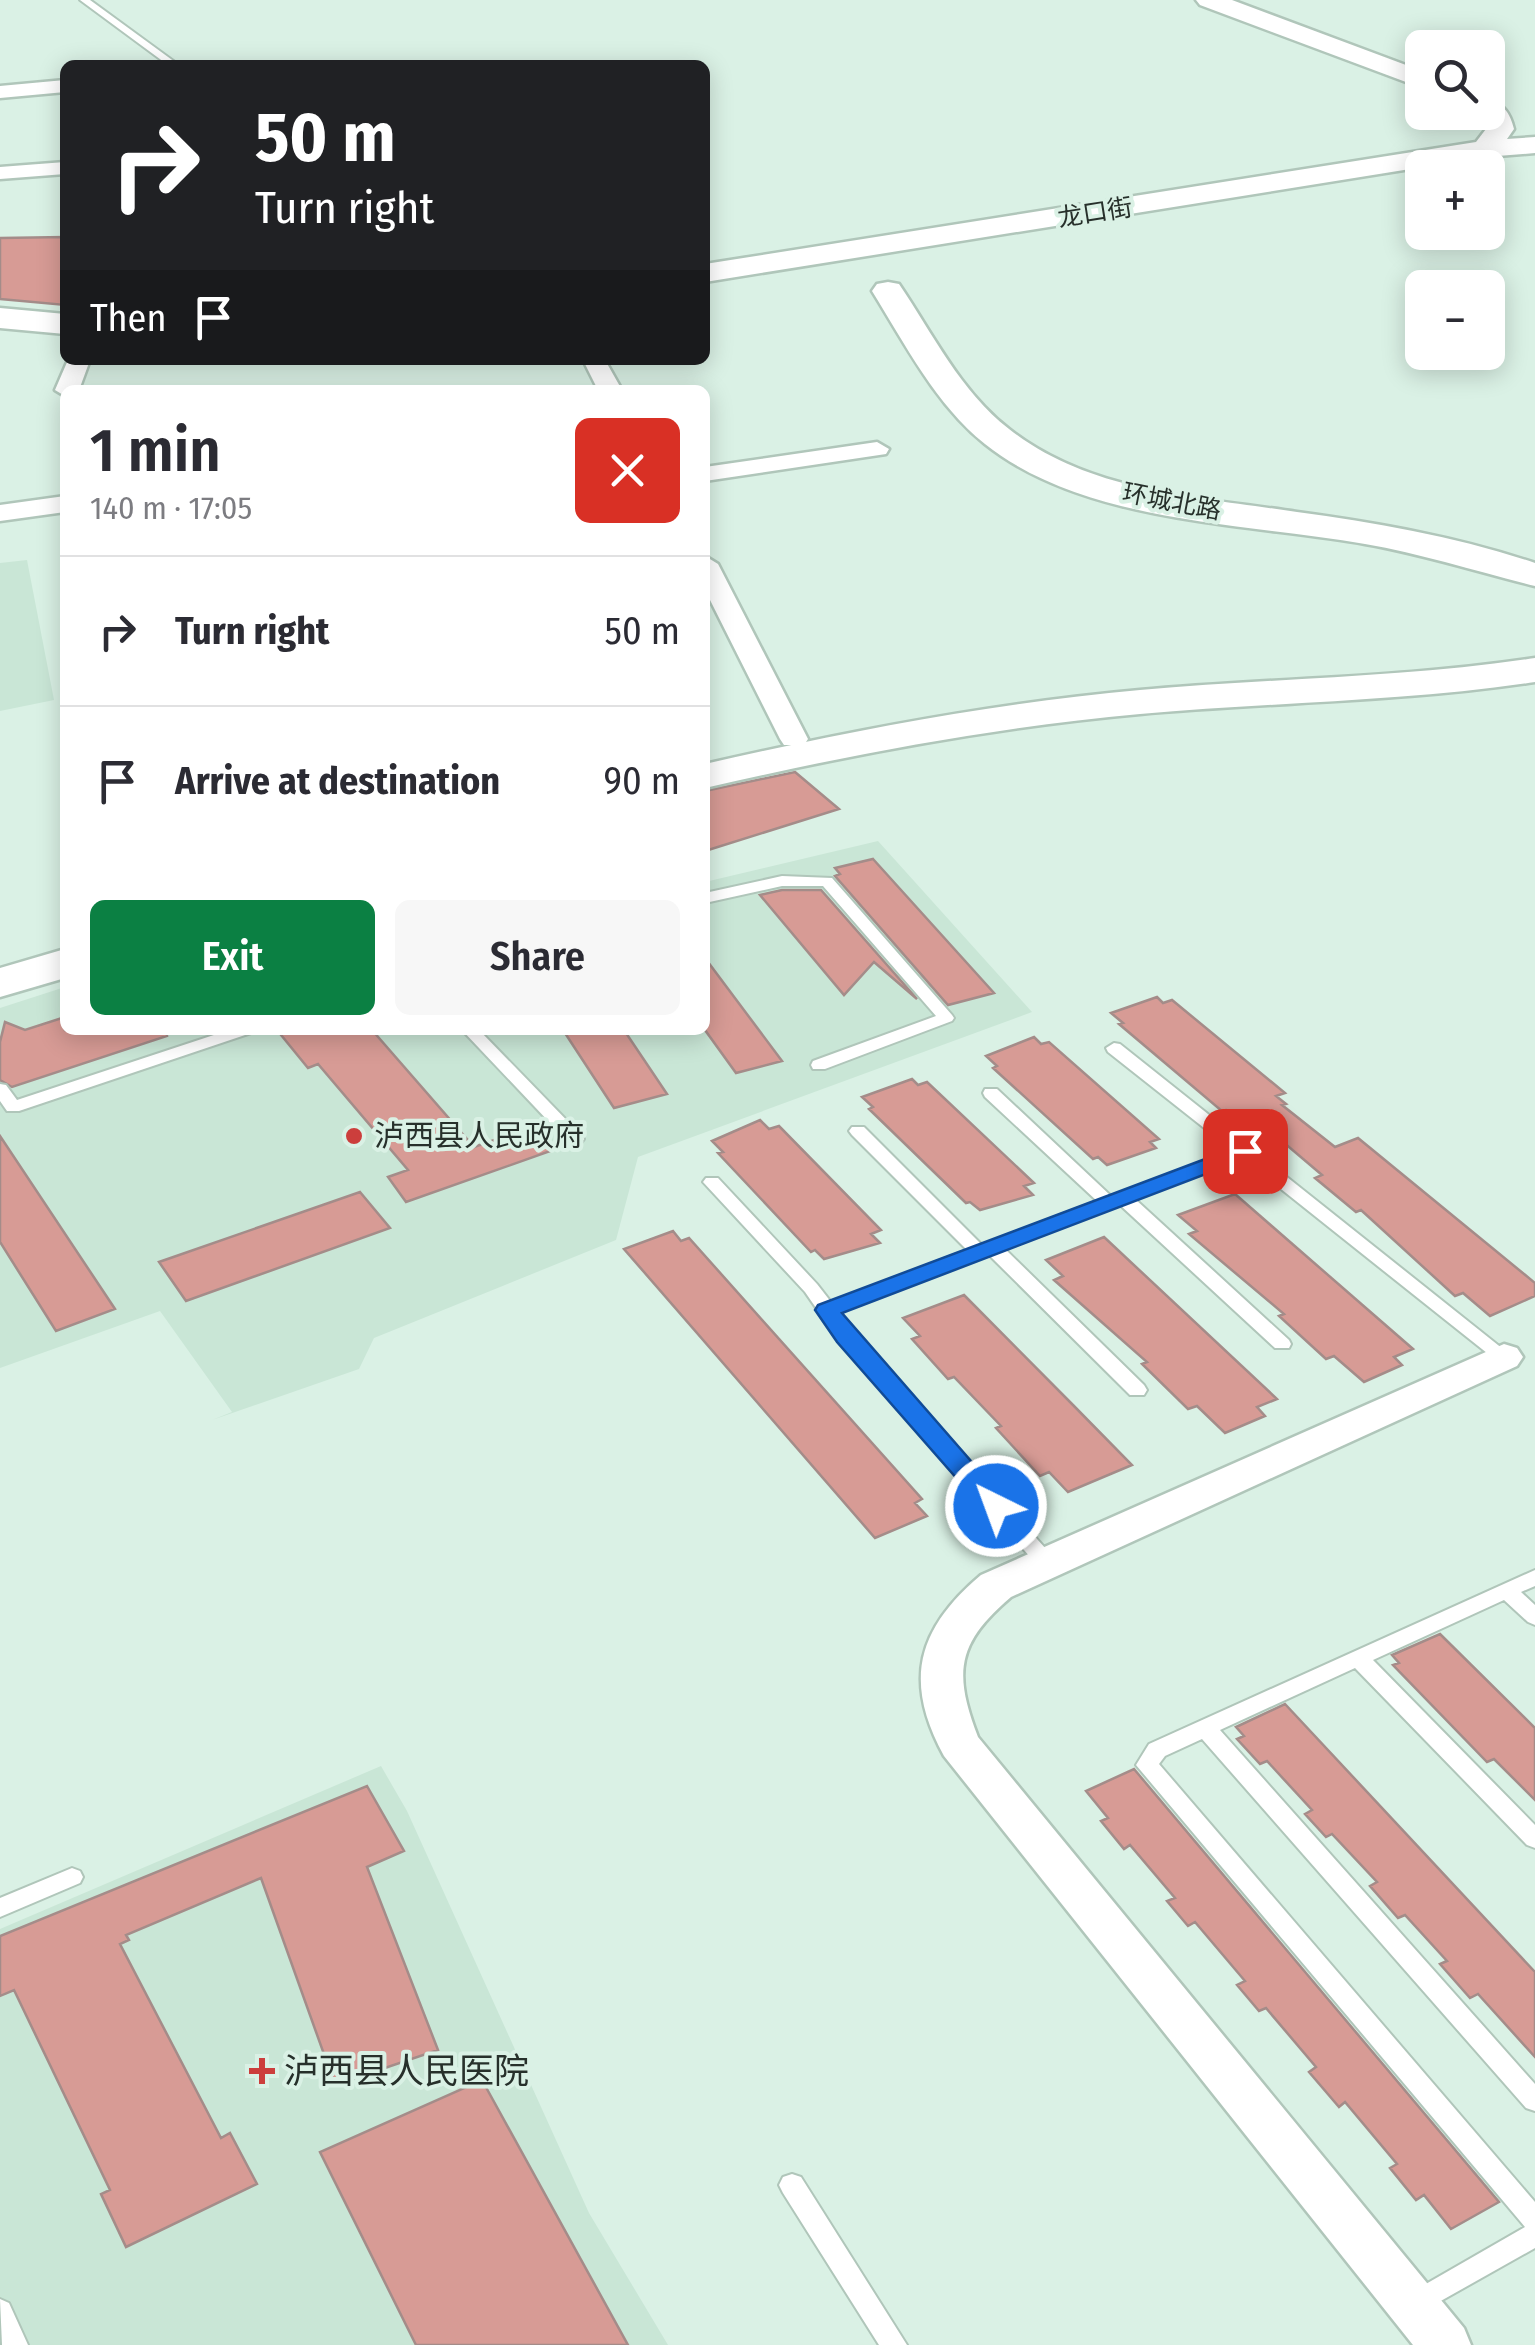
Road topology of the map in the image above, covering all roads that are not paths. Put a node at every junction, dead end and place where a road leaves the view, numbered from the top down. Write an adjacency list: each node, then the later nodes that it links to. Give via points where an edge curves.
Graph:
1 (84, 0): 4 (lane)
2 (1209, 0): 6 (main road)
3 (1225, 0): 5 (main road)
4 (167, 60)
5 (1405, 70)
6 (1405, 71)
7 (60, 86): 8 (street)
8 (0, 92)
9 (1505, 104): 10 (main road)
10 (1531, 112)
11 (1499, 130): 13 (main road)
12 (1535, 145): 13 (main road, 龙口街)
13 (1486, 149): 16 (main road, 龙口街)
14 (60, 168): 15 (street)
15 (0, 173)
16 (983, 230): 17 (main road, 龙口街); 19 (main road)
17 (763, 264): 18 (main road, 龙口街); 19 (main road)
18 (710, 273)
19 (867, 284): 27 (main road, 环城北路, via 984,426 1053,470 1161,502 1410,540)
20 (0, 318): 21 (main road)
21 (60, 324)
22 (878, 449): 23 (street)
23 (710, 473)
24 (60, 505): 25 (street)
25 (0, 513)
26 (710, 574): 30 (street)
27 (1535, 574)
28 (1535, 653): 30 (main road, via 1343,678 1081,692)
29 (1535, 670): 32 (main road, via 1352,693 1091,707)
30 (794, 739): 31 (main road)
31 (710, 757)
32 (710, 775)
33 (710, 897): 41 (lane, via 782,881 828,881 946,1018)
34 (60, 944): 35 (main road)
35 (0, 962)
36 (60, 965): 37 (main road)
37 (0, 983)
38 (230, 1035): 42 (lane, via 13,1107)
39 (475, 1035): 45 (lane)
40 (1114, 1048): 46 (lane)
41 (819, 1065)
42 (0, 1089)
43 (991, 1093): 48 (lane)
44 (858, 1132): 49 (lane)
45 (575, 1139)
46 (1245, 1151): 48 (lane); 52 (lane)
47 (712, 1182): 50 (lane)
48 (1116, 1200): 49 (lane); 51 (lane)
49 (986, 1250): 50 (lane); 53 (lane)
50 (827, 1310): 54 (lane)
51 (1282, 1344)
52 (1504, 1357): 54 (street)
53 (1136, 1390)
54 (1046, 1563): 67 (street, via 996,1586 951,1636 940,1690 959,1744)
55 (1535, 1576): 56 (lane)
56 (1506, 1590): 57 (lane); 58 (lane)
57 (1535, 1617)
58 (1358, 1658): 59 (lane); 60 (lane)
59 (1205, 1728): 63 (lane); 65 (lane, via 1157,1750 1147,1766)
60 (1535, 1839)
61 (72, 1877): 62 (lane)
62 (0, 1908)
63 (1535, 2100)
64 (792, 2185): 70 (lane)
65 (1535, 2220)
66 (1535, 2235): 67 (lane)
67 (1413, 2305): 71 (street)
68 (0, 2311): 69 (lane)
69 (15, 2345)
70 (894, 2345)
71 (1445, 2345)

